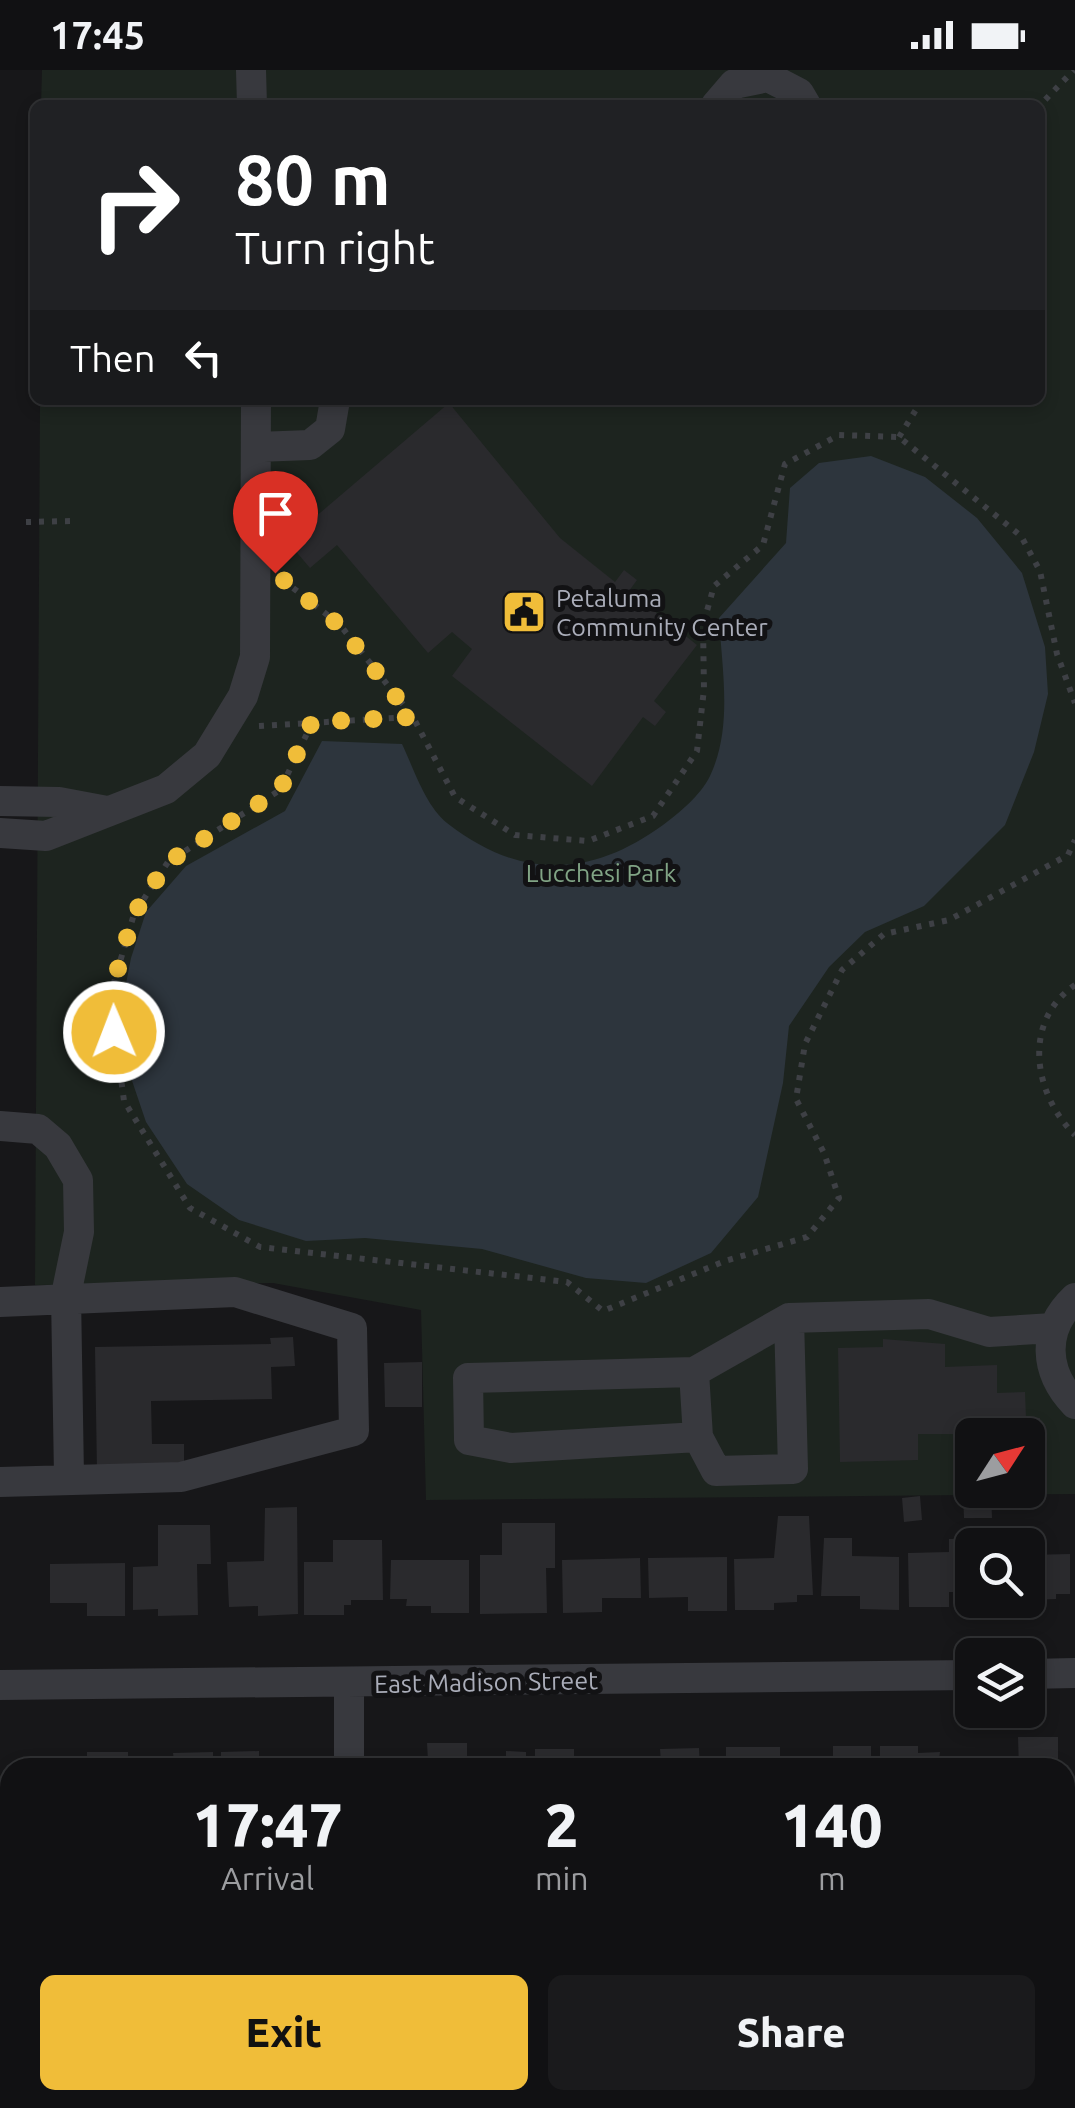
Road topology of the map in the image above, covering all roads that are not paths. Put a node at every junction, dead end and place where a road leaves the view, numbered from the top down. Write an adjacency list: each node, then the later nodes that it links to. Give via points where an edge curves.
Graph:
1 (251, 70): 2 (street)
2 (252, 100)
3 (720, 100): 4 (street, via 734,84 768,76)
4 (803, 100)
5 (256, 405): 7 (street)
6 (335, 405): 7 (street, via 330,429 310,445)
7 (257, 447): 9 (street, via 255,657 244,696 207,755 166,789)
8 (0, 801): 9 (street)
9 (107, 811): 10 (street, via 46,836)
10 (0, 833)
11 (0, 1126): 12 (street, via 38,1129 58,1146 78,1180 79,1232)
12 (66, 1296): 14 (street); 20 (street); 20 (street, via 235,1292 352,1328 354,1431 181,1476)
13 (1075, 1298): 16 (street)
14 (0, 1302)
15 (789, 1318): 16 (street, via 929,1314 989,1332); 17 (street); 19 (street, via 793,1469 716,1471)
16 (1053, 1328): 18 (street, via 1052,1371)
17 (694, 1372): 19 (street); 19 (street, via 468,1378 469,1440 510,1448)
18 (1075, 1404)
19 (698, 1438)
20 (84, 1477): 21 (street)
21 (0, 1482)
22 (1075, 1673): 23 (street)
23 (1045, 1674)
24 (955, 1675): 26 (street, East Madison Street)
25 (0, 1684): 26 (street, East Madison Street)
26 (349, 1684): 27 (street)
27 (350, 1758)

